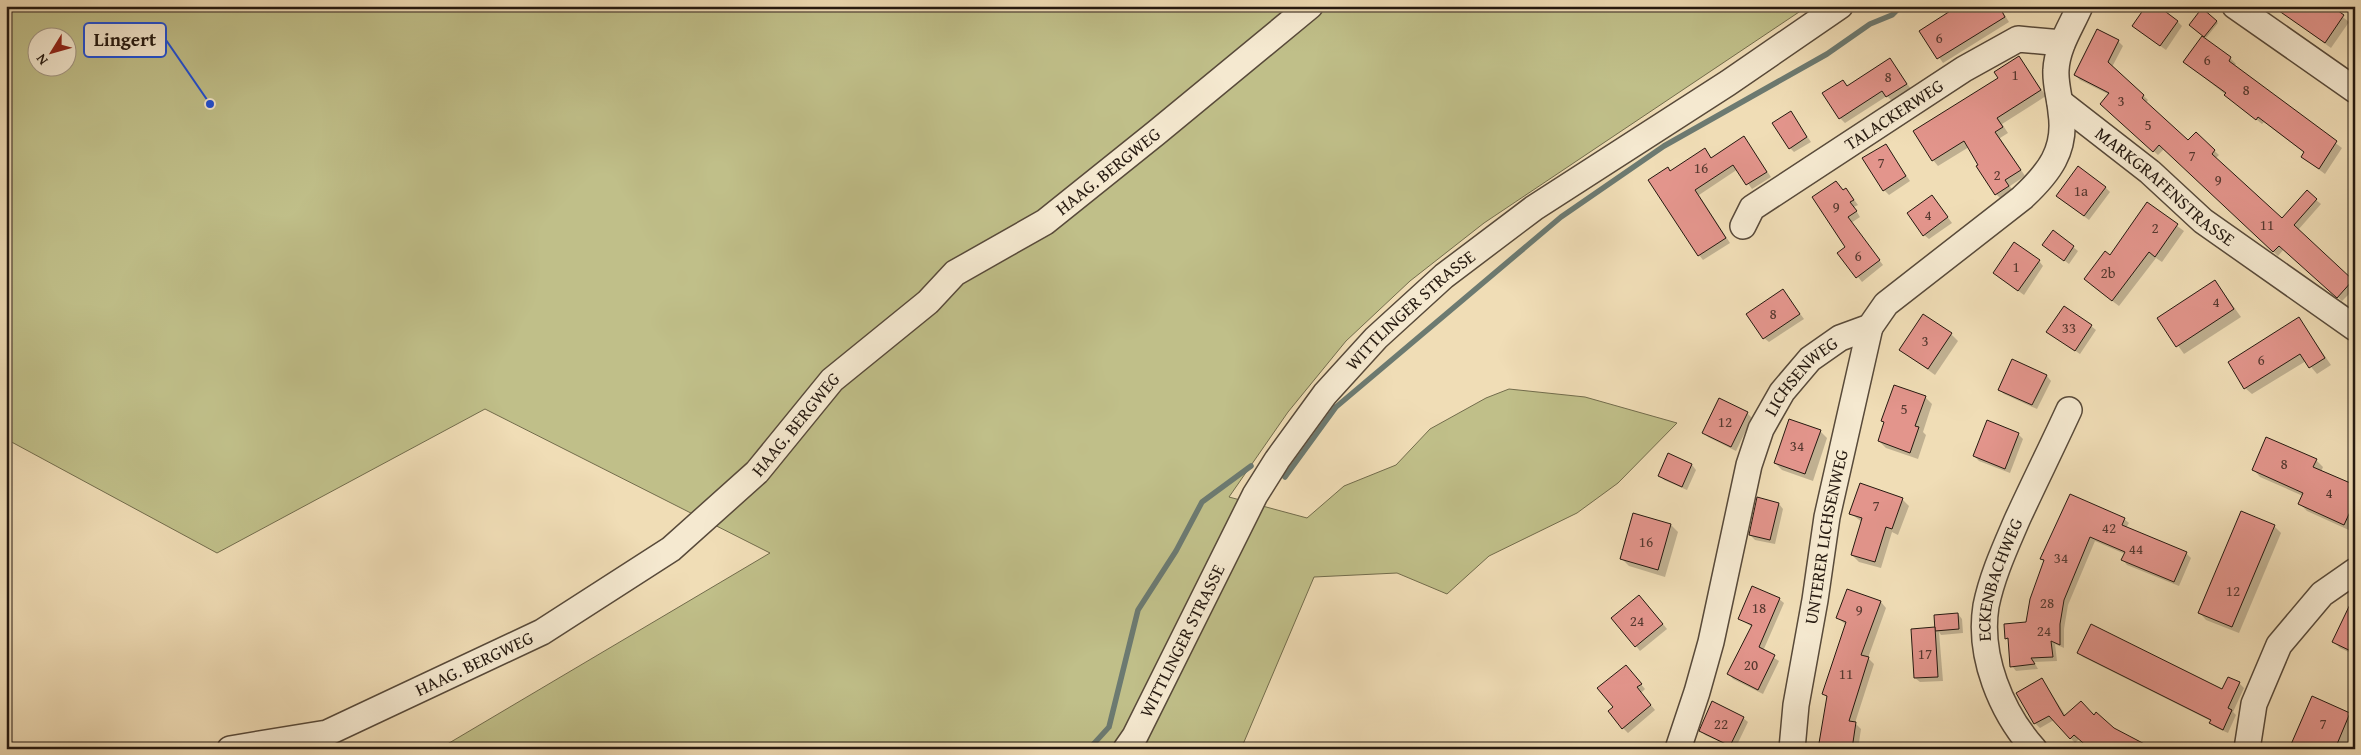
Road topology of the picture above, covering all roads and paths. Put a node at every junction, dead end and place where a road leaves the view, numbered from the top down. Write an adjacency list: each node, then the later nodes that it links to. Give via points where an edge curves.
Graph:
1 (1310, 6): 13 (street, HAAG. BERGWEG, via 1044,222 955,273 928,302 832,380 757,472 671,549 542,632 327,733)
2 (1840, 6): 14 (street, WITTLINGER STRASSE, via 1728,83 1534,208 1444,276 1376,338 1325,394 1255,496)
3 (2080, 6): 5 (street)
4 (2235, 6): 6 (street)
5 (2062, 43): 7 (street, via 2056,71); 8 (street, TALACKERWEG, via 2018,38 1964,69 1752,208)
6 (2355, 90)
7 (2060, 102): 9 (street, via 2062,135 2055,160 2042,180 1886,304); 10 (street, MARKGRAFENSTRASSE, via 2150,172 2202,221)
8 (1743, 226)
9 (1870, 327): 15 (street, LICHSENWEG, via 1840,338 1810,359 1782,392 1761,429 1749,465 1711,642); 16 (street, UNTERER LICHSENWEG, via 1827,517 1796,705)
10 (2355, 328)
11 (2069, 410): 17 (street, ECKENBACHWEG, via 2001,557 1986,606 1985,640 1992,675 2004,707)
12 (2355, 571): 18 (street, via 2322,594 2279,645 2254,704)
13 (230, 749)
14 (1126, 749)
15 (1678, 749)
16 (1792, 749)
17 (2034, 749)
18 (2247, 749)

